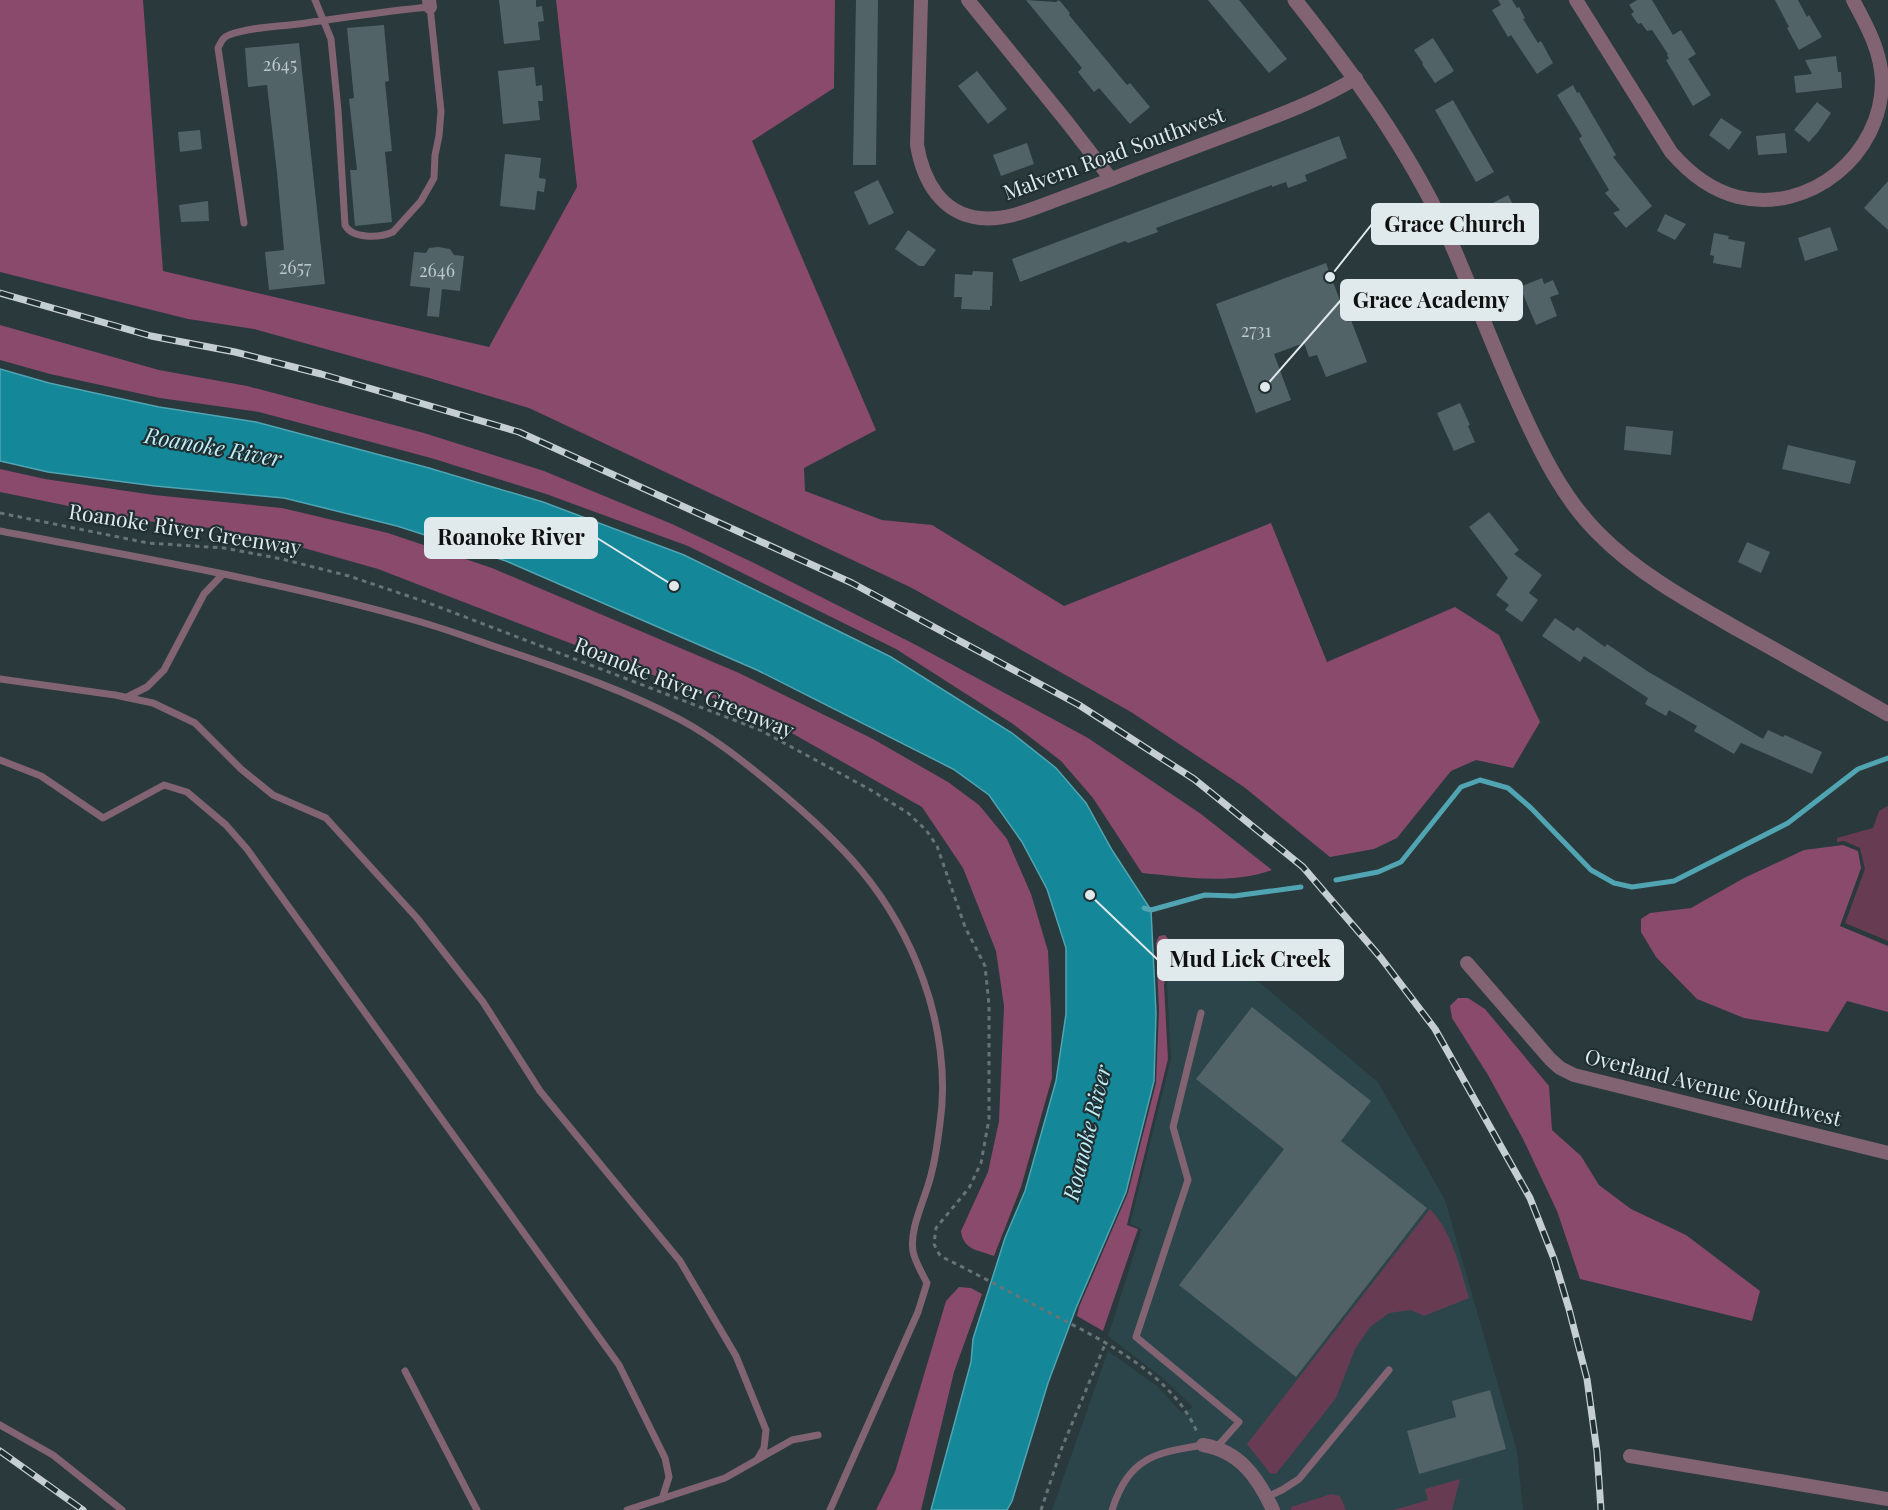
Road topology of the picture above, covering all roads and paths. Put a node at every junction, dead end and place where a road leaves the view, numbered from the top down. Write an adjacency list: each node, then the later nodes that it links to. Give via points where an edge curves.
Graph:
1 (315, 0): 8 (lane)
2 (921, 0): 10 (street, Malvern Road Southwest, via 918,154 926,179 948,207 979,218 996,219)
3 (968, 0): 10 (street)
4 (1295, 0): 9 (street)
5 (1576, 0): 6 (street, via 1671,152 1685,168 1721,191 1767,200 1788,198 1828,181 1852,159 1870,133 1881,97 1879,59 1875,42)
6 (1853, 0)
7 (429, 3): 8 (lane); 8 (lane, via 441,111 434,178 408,217 386,235 355,235 345,225 331,39)
8 (323, 20): 11 (lane, via 247,31 221,40 218,48)
9 (1356, 78): 10 (street, Malvern Road Southwest, via 1308,104); 17 (street, via 1440,219 1555,477 1598,534 1669,588)
10 (1111, 179)
11 (244, 223)
12 (0, 513): 22 (path, Roanoke River Greenway, via 148,543 224,548 282,559 426,602 760,730 908,813 938,846 965,927 985,966 989,1005 988,1119 981,1163 969,1188 941,1220 933,1237 939,1254)
13 (0, 531): 14 (lane)
14 (223, 574): 16 (lane, via 204,594 164,670 147,687); 37 (lane, via 424,622 592,680 681,720 718,742 803,810 860,866 894,914 924,982 939,1046 941,1118 932,1172 913,1228 913,1252 927,1283 918,1312)
15 (0, 679): 16 (lane)
16 (127, 697): 30 (lane, via 153,703 195,723 273,795 326,818 417,918 483,1002 540,1091 680,1261 736,1356 766,1430 764,1448)
17 (1888, 714)
18 (0, 760): 31 (lane, via 41,776 103,818 164,785 187,792 226,825 619,1365 665,1458 669,1477)
19 (1467, 963): 21 (street, Overland Avenue Southwest, via 1550,1059 1574,1075)
20 (1202, 1013): 28 (lane, via 1173,1127 1188,1180 1136,1338 1239,1422)
21 (1888, 1153)
22 (1106, 1342): 27 (path, Roanoke River Greenway, via 1174,1394 1192,1419); 38 (path)
23 (1389, 1370): 33 (lane, via 1299,1479)
24 (405, 1371): 35 (lane)
25 (0, 1425): 34 (lane, via 53,1455)
26 (818, 1434): 30 (lane, via 792,1440)
27 (1203, 1445): 28 (street); 39 (lane, via 1169,1450 1143,1461 1125,1478)
28 (1218, 1447): 33 (street, via 1254,1476)
29 (1630, 1456): 32 (street)
30 (758, 1458): 31 (lane, via 725,1478)
31 (662, 1499): 36 (lane)
32 (1888, 1499)
33 (1270, 1504)
34 (122, 1510)
35 (477, 1510)
36 (627, 1510)
37 (830, 1510)
38 (1041, 1510)
39 (1112, 1510)

